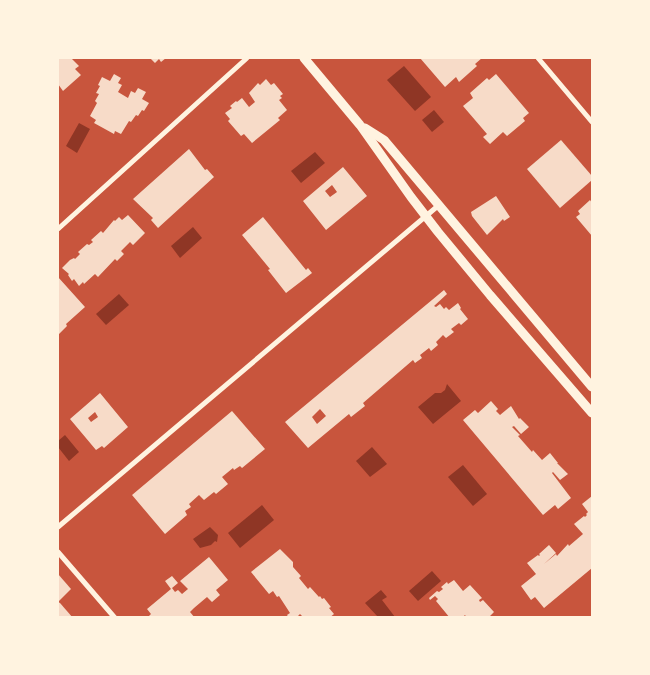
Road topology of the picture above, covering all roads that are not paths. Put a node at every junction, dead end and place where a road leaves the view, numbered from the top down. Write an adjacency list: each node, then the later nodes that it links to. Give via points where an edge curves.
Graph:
1 (247, 58): 8 (street)
2 (304, 58): 5 (street)
3 (538, 58): 4 (street)
4 (592, 122)
5 (360, 125): 6 (street, via 384,140); 7 (street)
6 (439, 205): 7 (street); 9 (street)
7 (426, 216): 10 (street); 11 (street)
8 (58, 228)
9 (592, 387)
10 (592, 414)
11 (58, 528)
12 (58, 552): 13 (street)
13 (115, 618)

